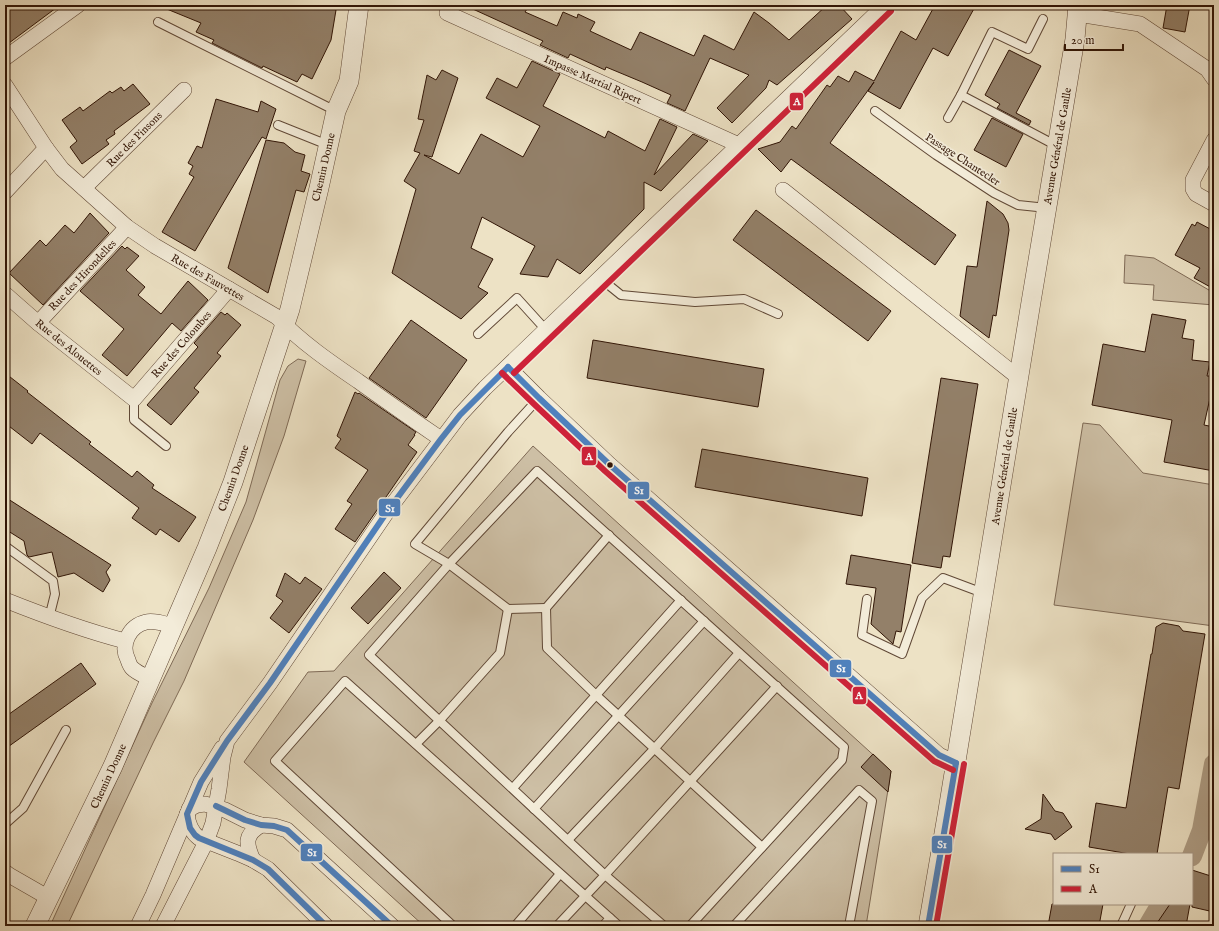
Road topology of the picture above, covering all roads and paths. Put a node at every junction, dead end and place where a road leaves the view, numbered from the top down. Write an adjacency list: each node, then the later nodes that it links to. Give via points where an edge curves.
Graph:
1 (78, 5): 8 (street)
2 (358, 5): 13 (street, Chemin Donne, via 349,81)
3 (879, 6): 19 (street)
4 (1078, 10): 9 (street, via 1140,24 1207,69); 20 (street, Avenue Général de Gaulle)
5 (447, 13): 19 (street, Impasse Martial Ripert)
6 (1042, 19): 12 (lane, via 1028,49 992,32)
7 (158, 22): 13 (lane)
8 (5, 58)
9 (1214, 79)
10 (5, 85): 21 (street, Rue des Fauvettes)
11 (184, 90): 22 (street, Rue des Pinsons)
12 (961, 95): 15 (lane); 20 (lane)
13 (336, 110): 18 (street, Chemin Donne)
14 (875, 111): 26 (lane, Passage Chantecler, via 994,193 1018,205)
15 (948, 118)
16 (278, 125): 18 (lane)
17 (1214, 140): 25 (street, via 1193,180 1193,188 1196,194)
18 (328, 144): 33 (street, Chemin Donne)
19 (739, 145): 28 (street)
20 (1057, 146): 26 (street, Avenue Général de Gaulle)
21 (46, 148): 22 (street, Rue des Fauvettes, via 62,169); 24 (street)
22 (84, 188): 27 (street, Rue des Fauvettes)
23 (783, 190): 37 (street)
24 (5, 192)
25 (1214, 204)
26 (1047, 208): 37 (street, Avenue Général de Gaulle)
27 (127, 228): 29 (street, Rue des Fauvettes); 32 (street, Rue des Hirondelles)
28 (600, 278): 31 (lane, via 621,295 695,302 744,299); 34 (street)
29 (229, 289): 33 (street, Rue des Fauvettes, via 278,317); 39 (street, Rue des Colombes)
30 (5, 294): 32 (street, Rue des Alouettes)
31 (778, 314)
32 (38, 323): 39 (street, Rue des Alouettes)
33 (285, 325): 40 (street, Rue des Fauvettes, via 337,367); 53 (street, Chemin Donne, via 233,482)
34 (546, 330): 35 (lane, via 517,298); 36 (street)
35 (478, 334)
36 (508, 367): 38 (street); 40 (street, via 460,415)
37 (1019, 378): 45 (street, Avenue Général de Gaulle)
38 (539, 398): 44 (lane, via 415,544); 65 (street, via 610,465 940,755)
39 (134, 399): 41 (lane, via 134,420)
40 (441, 439): 62 (street)
41 (166, 446)
42 (609, 536): 44 (lane, via 537,471); 48 (lane); 49 (lane)
43 (5, 546): 51 (lane, via 53,581 55,594)
44 (449, 564): 50 (lane); 60 (lane, via 369,655)
45 (983, 593): 46 (lane, via 943,578 922,598 902,654 862,635); 65 (street, Avenue Général de Gaulle)
46 (867, 599)
47 (5, 600): 51 (street)
48 (681, 600): 52 (lane); 58 (lane)
49 (546, 608): 50 (lane); 58 (lane, via 547,648)
50 (508, 609): 60 (lane, via 500,653)
51 (49, 618): 54 (street)
52 (704, 621): 55 (lane); 59 (lane)
53 (173, 626): 54 (street, via 147,622 138,625); 56 (street, Chemin Donne)
54 (125, 641): 56 (street, via 125,654 132,668)
55 (739, 653): 57 (lane); 64 (lane)
56 (151, 679): 81 (street, Chemin Donne, via 113,766)
57 (777, 686): 66 (lane); 75 (lane, via 844,747 842,760)
58 (597, 696): 59 (lane); 67 (lane)
59 (618, 715): 64 (lane); 69 (lane)
60 (440, 720): 63 (lane); 67 (lane)
61 (66, 730): 71 (lane, via 23,808)
62 (227, 741): 68 (street); 70 (street, via 201,782)
63 (416, 744): 78 (lane); 89 (lane, via 345,681 275,761)
64 (655, 748): 66 (lane); 73 (lane)
65 (956, 764): 98 (street, Avenue Général de Gaulle)
66 (690, 781): 75 (lane); 79 (lane)
67 (513, 788): 69 (lane)
68 (216, 806): 70 (street, via 197,805); 72 (street); 74 (street)
69 (534, 809): 73 (lane)
70 (188, 812): 74 (street, via 190,828); 86 (street)
71 (5, 824)
72 (261, 825): 76 (street, via 250,833 247,842); 88 (street, via 287,830)
73 (568, 840): 79 (lane)
74 (206, 842): 76 (street); 87 (street)
75 (762, 847): 95 (lane)
76 (253, 860): 84 (street, via 268,870)
77 (5, 872): 81 (street)
78 (560, 874): 80 (lane); 90 (lane)
79 (605, 875): 80 (lane); 94 (lane)
80 (585, 896): 83 (lane); 91 (lane)
81 (49, 898): 85 (street, Chemin Donne)
82 (1131, 905): 99 (lane)
83 (610, 918): 92 (lane); 93 (lane)
84 (319, 923)
85 (35, 926)
86 (138, 926)
87 (163, 926)
88 (392, 926)
89 (453, 926)
90 (515, 926)
91 (557, 926)
92 (603, 926)
93 (619, 926)
94 (664, 926)
95 (690, 926)
96 (734, 926): 97 (lane, via 859,790 872,800)
97 (848, 926)
98 (928, 926)
99 (1121, 926)

